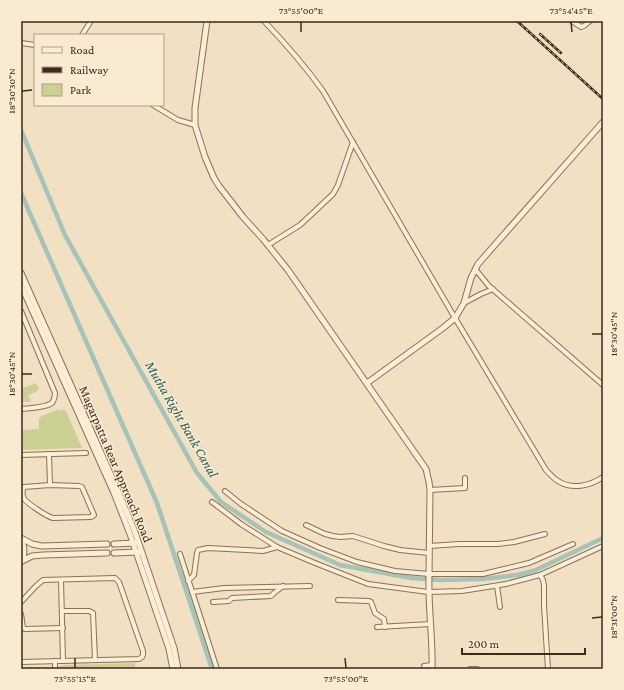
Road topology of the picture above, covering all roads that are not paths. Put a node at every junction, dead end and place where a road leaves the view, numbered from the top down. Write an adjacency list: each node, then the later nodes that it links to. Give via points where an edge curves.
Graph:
1 (91, 21): 6 (street)
2 (207, 21): 11 (street)
3 (264, 21): 12 (street, via 314,78)
4 (572, 21): 5 (street, via 581,27)
5 (590, 21)
6 (83, 34)
7 (21, 43): 8 (street)
8 (34, 45)
9 (155, 106): 11 (street, via 178,120)
10 (603, 122): 14 (street)
11 (195, 125): 13 (street, via 214,178)
12 (353, 142): 13 (street, via 333,194 300,225); 20 (street)
13 (268, 245): 21 (street)
14 (475, 269): 17 (street); 18 (street)
15 (21, 273): 36 (street, Magarpatta Rear Approach Road, via 118,491)
16 (21, 285): 36 (street, Magarpatta Rear Approach Road)
17 (493, 289): 18 (street); 22 (street)
18 (464, 303): 20 (street)
19 (21, 311): 23 (street, via 55,398 51,403 40,407)
20 (455, 318): 21 (street); 27 (street, via 551,476 564,485 580,486)
21 (367, 383): 30 (street, via 424,464)
22 (603, 385)
23 (21, 409)
24 (86, 453): 25 (street)
25 (49, 454): 26 (street); 29 (street)
26 (21, 455)
27 (603, 477)
28 (465, 478): 30 (street, via 465,488)
29 (50, 485): 29 (street, via 82,487 94,515 49,517 22,495 24,487)
30 (430, 490): 40 (street)
31 (225, 491): 50 (street, via 282,531 320,548 357,562)
32 (212, 502): 42 (street)
33 (306, 525): 46 (street, via 333,536 353,536 400,550)
34 (545, 534): 40 (street, via 498,544)
35 (21, 539): 37 (street, via 42,546); 48 (street, via 24,550)
36 (136, 543): 38 (street); 43 (street, Magarpatta Rear Approach Road)
37 (107, 544)
38 (114, 544)
39 (573, 544): 50 (street, via 529,563 483,574)
40 (429, 546): 46 (street)
41 (603, 546): 49 (street)
42 (277, 547): 52 (street, via 263,551 201,548 197,553 194,575); 56 (street, via 368,584)
43 (139, 552): 45 (street); 76 (street, Magarpatta Rear Approach Road); 77 (street, Magarpatta Rear Approach Road, via 174,648)
44 (107, 553): 48 (street, via 32,556)
45 (114, 553)
46 (429, 553): 50 (street)
47 (180, 554): 52 (street)
48 (21, 561)
49 (540, 575): 55 (street); 80 (street, via 544,586)
50 (429, 576): 56 (street)
51 (61, 580): 59 (street, via 43,580); 62 (street); 68 (street, via 115,578 119,582 143,655 139,659)
52 (188, 581): 57 (street)
53 (284, 586): 54 (street); 57 (street); 60 (street, via 271,596 232,598 229,601)
54 (310, 586)
55 (497, 586): 56 (street, via 462,591); 61 (street)
56 (428, 590): 64 (street)
57 (192, 592): 78 (street)
58 (338, 600): 66 (street, via 369,600 375,612 384,619)
59 (21, 602)
60 (213, 602)
61 (500, 607)
62 (62, 611): 67 (street); 68 (street, via 93,613)
63 (21, 614): 67 (street, via 22,626 25,629)
64 (431, 624): 66 (street); 73 (street)
65 (377, 627): 66 (street)
66 (385, 627)
67 (62, 628): 70 (street)
68 (95, 660): 70 (street)
69 (55, 661): 70 (street); 71 (street); 75 (street)
70 (63, 661)
71 (21, 662)
72 (424, 666): 73 (street)
73 (432, 667)
74 (477, 668): 79 (street)
75 (55, 669)
76 (174, 669)
77 (178, 669)
78 (217, 669)
79 (470, 669)
80 (548, 669)

